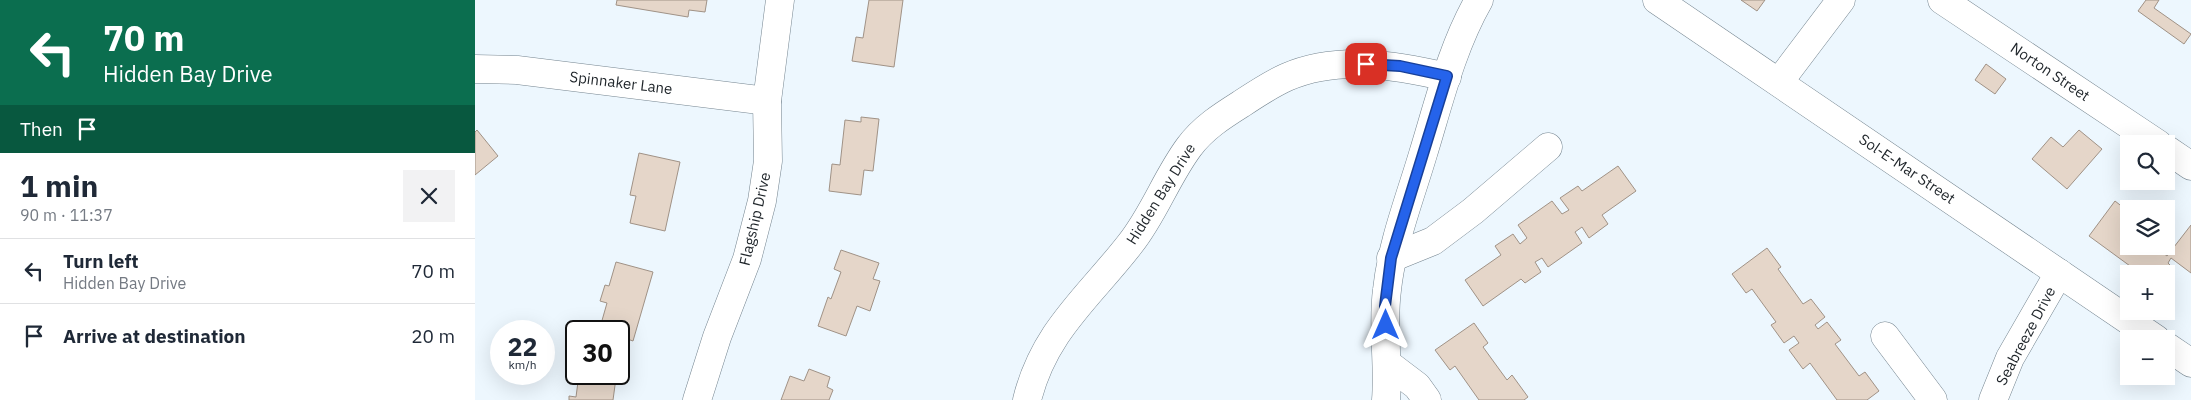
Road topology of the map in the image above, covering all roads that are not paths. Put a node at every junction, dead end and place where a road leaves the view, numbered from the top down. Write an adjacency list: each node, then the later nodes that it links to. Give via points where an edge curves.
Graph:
1 (779, 0): 9 (street, Flagship Drive)
2 (1479, 0): 7 (street)
3 (1657, 0): 8 (street, Sol-E-Mar Street)
4 (1841, 0): 8 (street)
5 (1942, 0): 10 (street, Norton Street)
6 (475, 69): 9 (street, Spinnaker Lane, via 517,70)
7 (1447, 76): 14 (street); 22 (street, Hidden Bay Drive, via 1383,64 1350,64 1309,70 1271,84 1212,123 1182,157 1137,236 1074,308 1056,334 1040,363)
8 (1779, 82): 15 (street, Sol-E-Mar Street)
9 (767, 101): 21 (street, Flagship Drive, via 768,161 761,208 745,266)
10 (2144, 135)
11 (1548, 147): 14 (street, via 1433,241)
12 (2175, 155): 13 (street)
13 (2191, 166)
14 (1391, 258): 20 (street, via 1385,306)
15 (2059, 273): 16 (street, Sol-E-Mar Street); 26 (street, Seabreeze Drive, via 2010,358)
16 (2143, 330)
17 (1885, 336): 25 (street)
18 (2175, 352): 19 (street)
19 (2191, 363)
20 (1388, 364): 23 (street); 24 (street, via 1417,386)
21 (697, 400)
22 (1027, 400)
23 (1386, 400)
24 (1427, 400)
25 (1933, 400)
26 (1993, 400)

